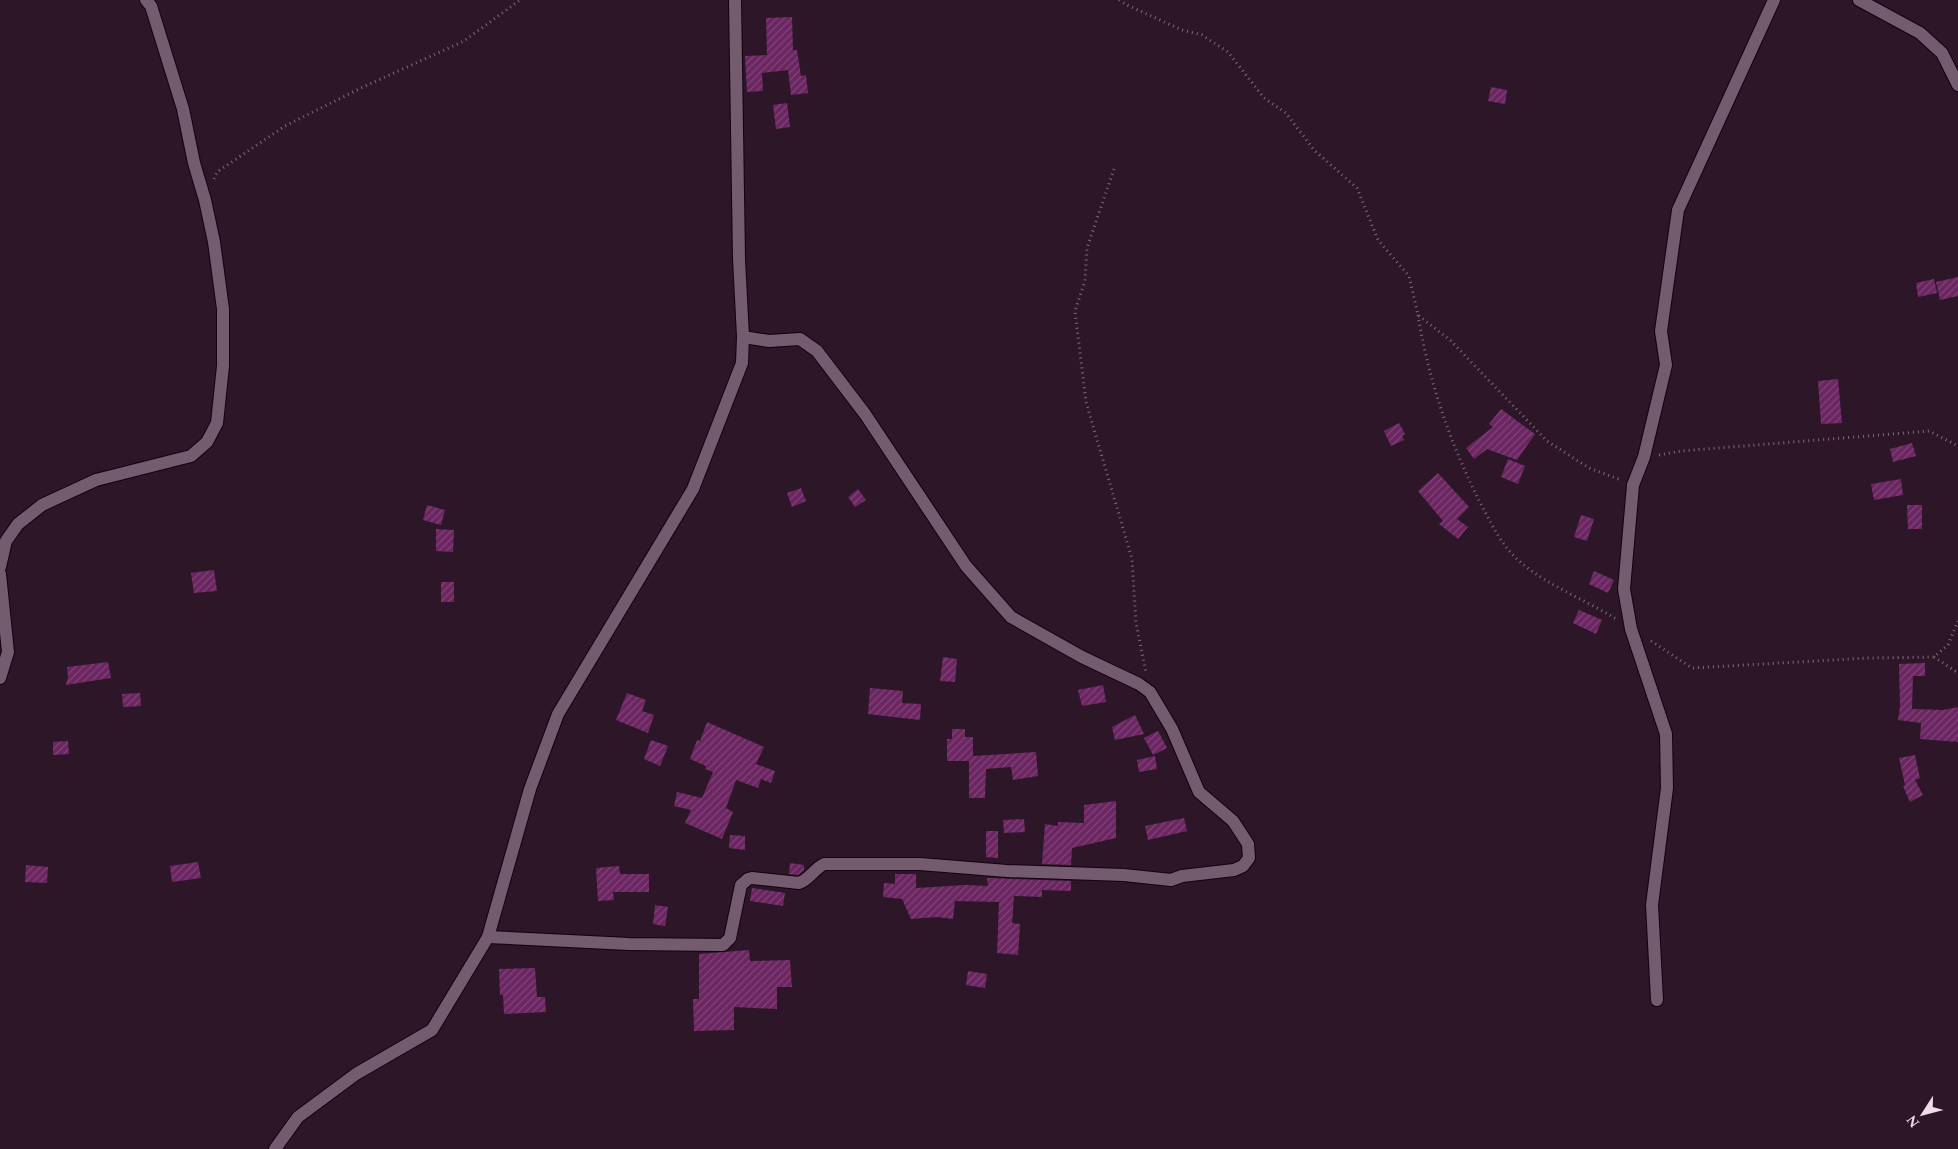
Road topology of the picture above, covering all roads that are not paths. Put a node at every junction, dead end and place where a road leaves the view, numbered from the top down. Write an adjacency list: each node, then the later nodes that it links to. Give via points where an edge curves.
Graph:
1 (146, 0): 7 (street, via 151,6 183,109 214,242 223,309 224,366 216,423 207,442 191,456 96,480 42,505 18,524 6,541)
2 (735, 0): 6 (street)
3 (1774, 0): 11 (street, via 1678,210 1661,331 1666,365 1644,457 1633,485 1624,588 1631,629 1666,734 1667,788 1652,905)
4 (1859, 0): 5 (street, via 1920,33 1942,52)
5 (1958, 85)
6 (743, 337): 10 (street, via 742,363 694,489 558,714 530,788); 10 (street, via 769,341 800,339 817,351 865,414 966,566 1011,618 1150,692 1172,729 1199,792 1233,821 1248,844 1249,858 1234,870 1171,880 920,864 824,864 799,883 752,878 744,882 730,938 723,945)
7 (0, 567)
8 (0, 574): 9 (street, via 8,652)
9 (0, 678)
10 (488, 937): 12 (street, via 432,1030 356,1074 298,1117)
11 (1658, 1000)
12 (275, 1149)

